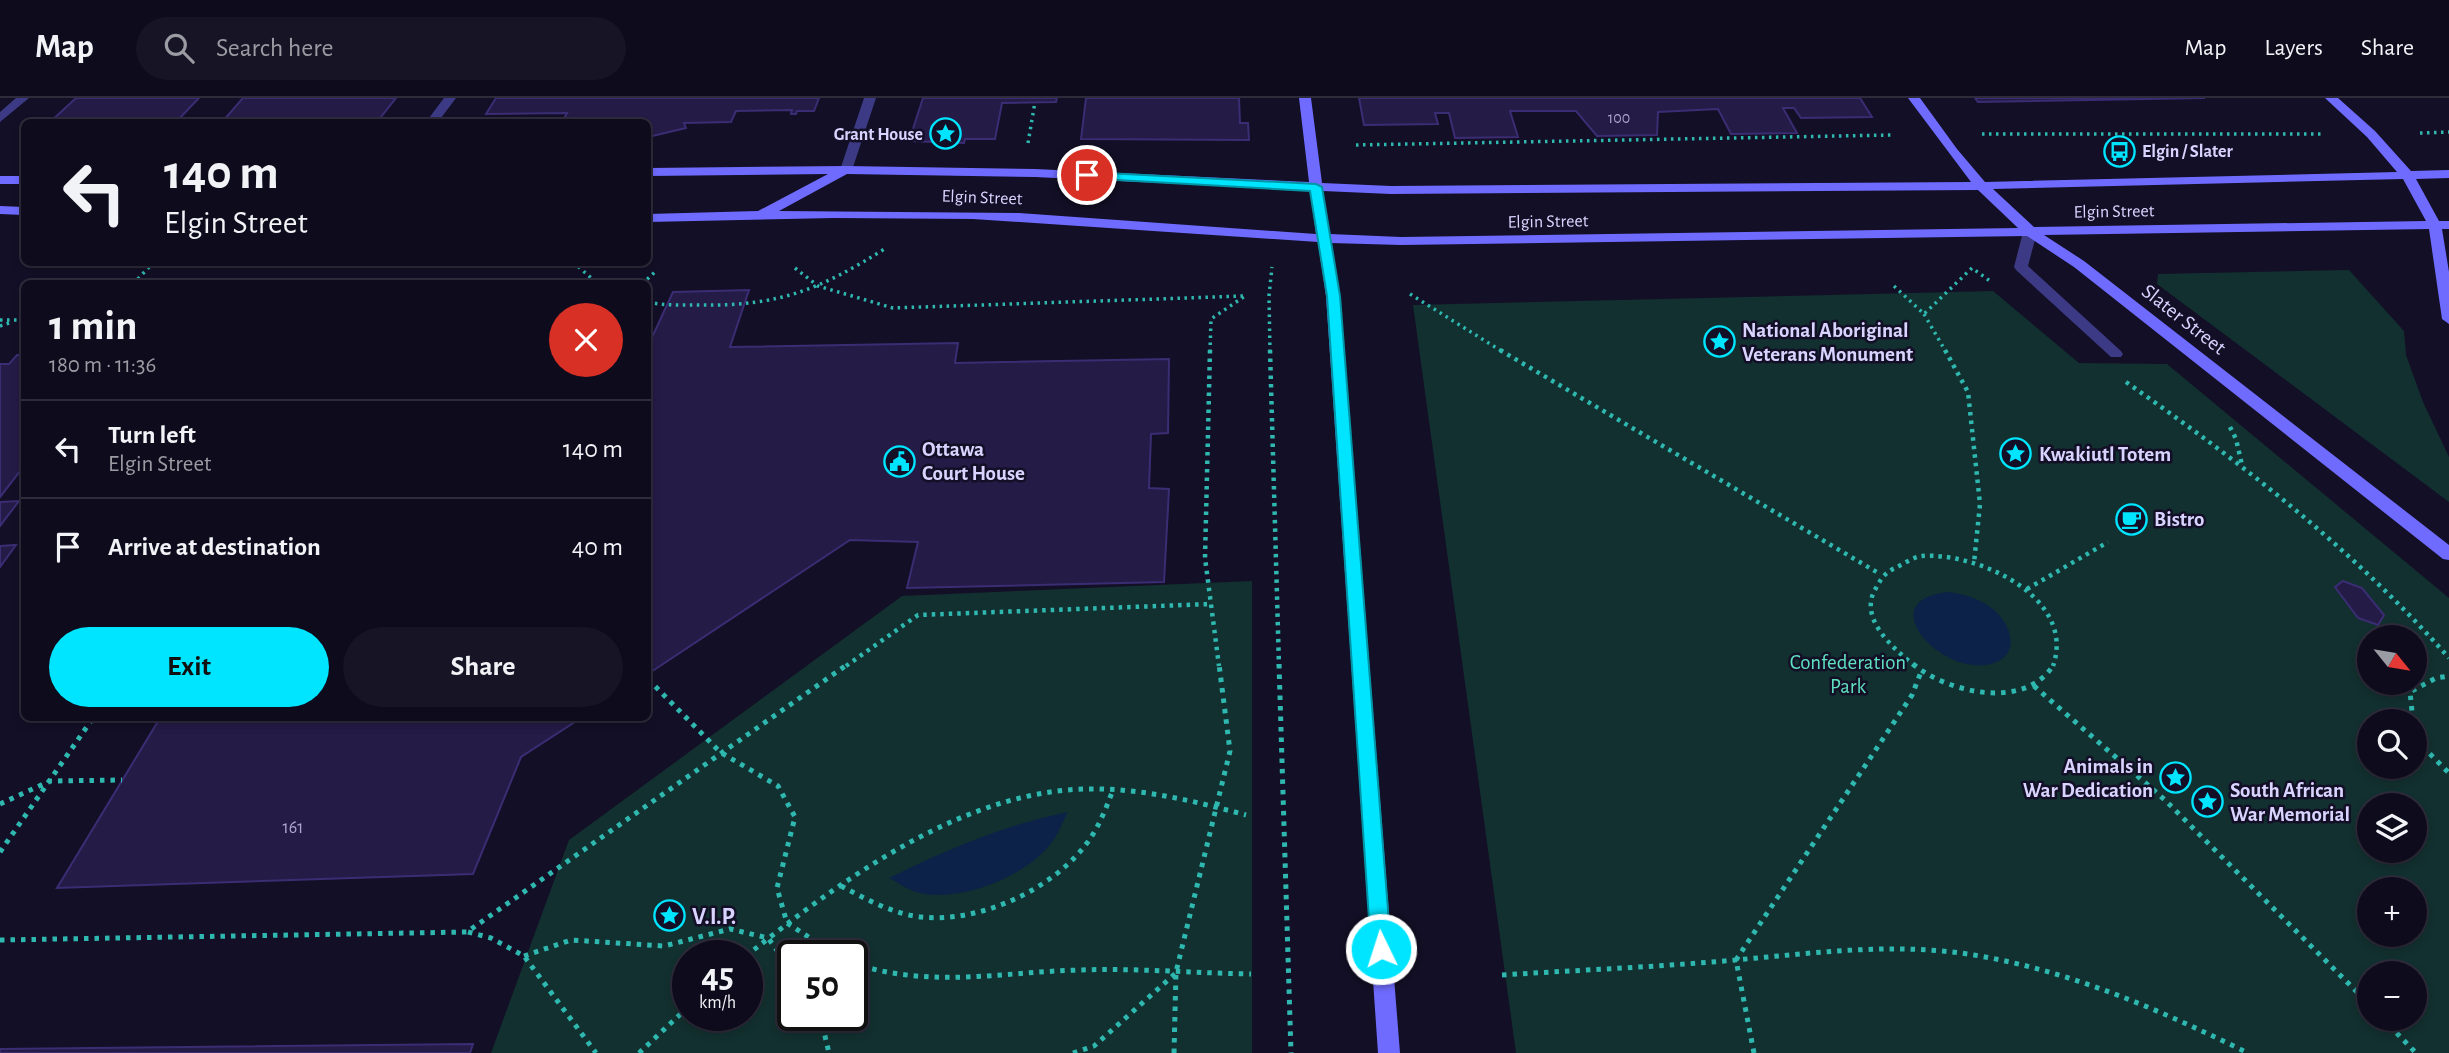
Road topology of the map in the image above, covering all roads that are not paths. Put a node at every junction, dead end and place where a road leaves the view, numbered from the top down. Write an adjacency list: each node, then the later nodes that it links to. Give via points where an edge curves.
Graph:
1 (23, 98): 7 (street)
2 (450, 98): 8 (street)
3 (870, 98): 9 (street)
4 (1306, 98): 16 (main road)
5 (1914, 98): 15 (main road, Slater Street, via 1937,134)
6 (2331, 98): 12 (main road)
7 (0, 118)
8 (434, 119)
9 (846, 170): 10 (main road, Elgin Street); 16 (main road, Elgin Street, via 1035,173); 19 (main road)
10 (651, 172)
11 (2449, 174): 12 (main road, Elgin Street)
12 (2407, 175): 15 (main road, Elgin Street); 21 (main road)
13 (0, 180): 14 (main road)
14 (21, 180)
15 (1982, 186): 16 (main road, Elgin Street); 22 (main road, Slater Street)
16 (1316, 187): 23 (main road)
17 (0, 210): 18 (main road)
18 (21, 211)
19 (760, 216): 20 (main road, Elgin Street); 23 (main road, Elgin Street, via 1018,217)
20 (651, 218)
21 (2442, 226): 22 (main road, Elgin Street); 24 (main road)
22 (2030, 232): 23 (main road, Elgin Street); 25 (street, via 2021,267); 26 (main road, Slater Street, via 2079,264)
23 (1325, 240): 27 (main road, via 1335,317)
24 (2449, 318)
25 (2116, 354)
26 (2449, 554)
27 (1389, 1053)

